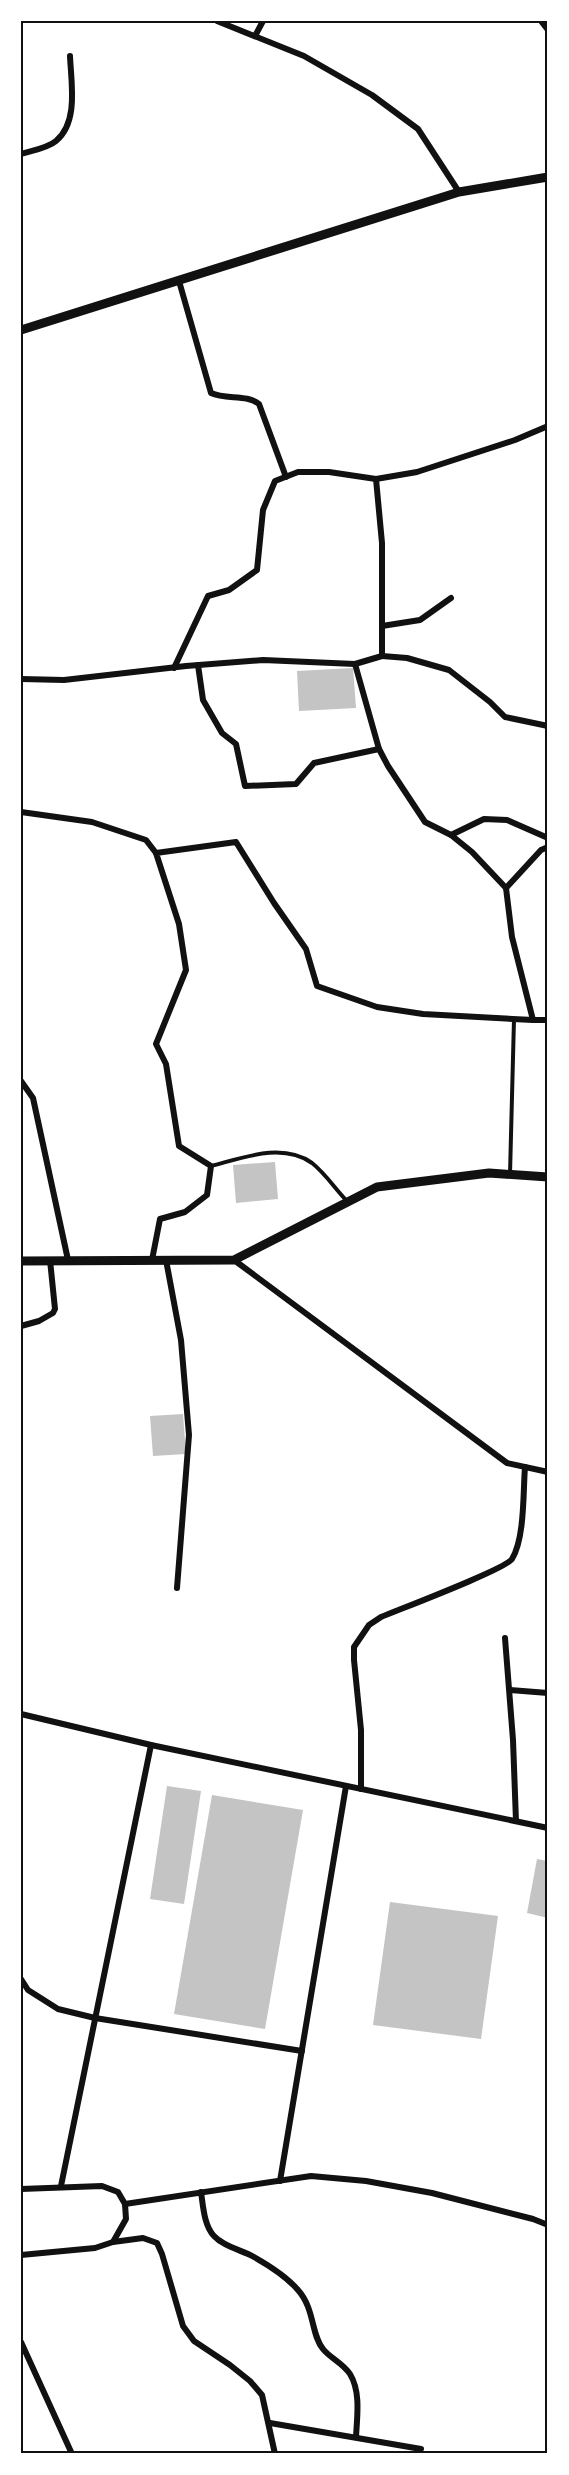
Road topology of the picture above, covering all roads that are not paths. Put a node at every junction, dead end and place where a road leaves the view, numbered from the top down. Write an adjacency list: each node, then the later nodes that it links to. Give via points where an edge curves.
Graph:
1 (217, 21): 5 (street)
2 (263, 21): 5 (street)
3 (541, 21): 4 (street)
4 (548, 30)
5 (255, 36): 10 (street, via 304,56 372,94 418,129)
6 (70, 56): 7 (street, via 71,111 64,132 55,142)
7 (21, 154)
8 (543, 178): 9 (street); 10 (street)
9 (548, 186)
10 (459, 192): 11 (street)
11 (179, 281): 12 (street); 14 (street, via 211,393 255,400 259,404)
12 (21, 330)
13 (548, 426): 15 (street, via 417,472)
14 (286, 477): 15 (street, via 298,472 329,472); 21 (street, via 275,481 263,510 257,570 228,590 208,596)
15 (376, 479): 17 (street, via 382,543)
16 (451, 598): 17 (street, via 420,620)
17 (382, 626): 18 (street)
18 (382, 656): 19 (street); 23 (street, via 449,670 505,717)
19 (356, 664): 20 (street, via 263,660); 24 (street)
20 (198, 665): 21 (street); 24 (street, via 203,700 222,733 236,744 245,786 296,784 314,764)
21 (174, 668): 22 (street, via 64,680)
22 (21, 679)
23 (548, 726)
24 (379, 749): 26 (street, via 425,822)
25 (21, 812): 29 (street, via 92,822 146,840)
26 (451, 835): 27 (street, via 484,819 507,820); 30 (street)
27 (548, 838)
28 (548, 847): 30 (street)
29 (156, 853): 31 (street, via 236,842 306,949 317,986 377,1007); 35 (street, via 179,924 186,970 156,1044 166,1064 179,1146)
30 (506, 888): 32 (street, via 512,937)
31 (514, 1019): 32 (street); 36 (lane)
32 (533, 1020): 33 (street)
33 (548, 1020)
34 (21, 1081): 40 (street, via 33,1098)
35 (211, 1166): 38 (lane, via 260,1153 289,1154 311,1163); 41 (street, via 207,1195 184,1212 160,1219)
36 (510, 1175): 37 (street); 38 (street, via 489,1173 377,1187)
37 (548, 1177)
38 (348, 1202): 43 (street)
39 (50, 1260): 40 (street); 44 (street); 45 (street, via 55,1309 39,1321)
40 (68, 1260): 41 (street)
41 (152, 1260): 42 (street)
42 (166, 1260): 43 (street); 48 (street, via 181,1340 189,1435)
43 (234, 1260): 46 (street, via 507,1463)
44 (21, 1261)
45 (21, 1326)
46 (525, 1467): 47 (street); 55 (street, via 518,1540 511,1561 381,1617 369,1625 354,1647)
47 (548, 1472)
48 (177, 1588)
49 (505, 1638): 50 (street)
50 (510, 1690): 51 (street); 56 (street)
51 (548, 1693)
52 (21, 1714): 53 (street)
53 (151, 1745): 54 (street); 59 (street)
54 (346, 1786): 55 (street); 60 (street)
55 (361, 1789): 56 (street)
56 (516, 1821): 57 (street)
57 (548, 1828)
58 (21, 1979): 59 (street, via 28,1990 58,2009)
59 (95, 2018): 60 (street); 62 (street)
60 (302, 2051): 61 (street)
61 (280, 2181): 64 (street); 66 (street, via 311,2176 366,2181 432,2193)
62 (61, 2186): 63 (street); 65 (street, via 102,2186 118,2192)
63 (21, 2189)
64 (201, 2192): 65 (street); 71 (street, via 212,2235 255,2258 299,2291 309,2307 323,2350 350,2374 357,2397)
65 (125, 2204): 67 (street, via 126,2219)
66 (548, 2225)
67 (113, 2242): 68 (street, via 95,2248); 70 (street, via 144,2238 157,2244 183,2326 194,2341 262,2395)
68 (21, 2255)
69 (21, 2342): 73 (street)
70 (270, 2423): 71 (street); 74 (street)
71 (356, 2437): 72 (street)
72 (421, 2449)
73 (72, 2454)
74 (275, 2454)

